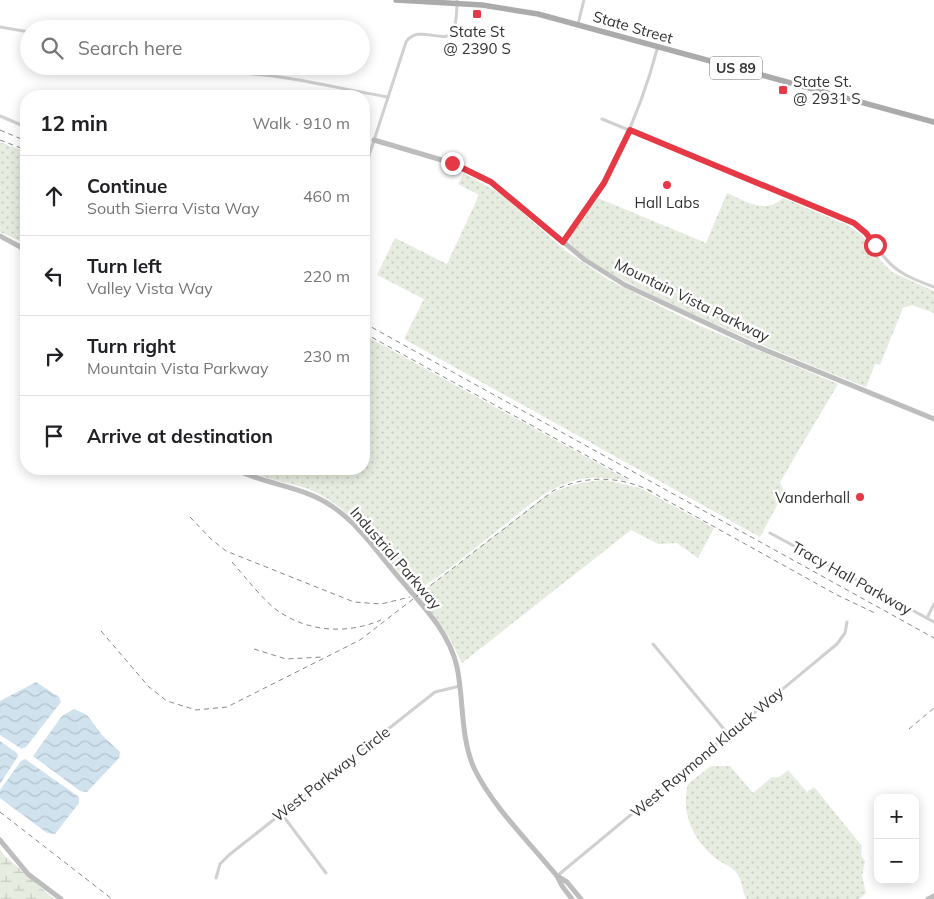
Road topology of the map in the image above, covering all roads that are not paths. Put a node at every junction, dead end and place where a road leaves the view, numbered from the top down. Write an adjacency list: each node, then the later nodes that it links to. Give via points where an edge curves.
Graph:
1 (396, 0): 3 (main road, State Street / US 89)
2 (584, 0): 4 (street)
3 (457, 2): 4 (main road, State Street / US 89, via 520,10); 11 (street, via 454,28 448,37 416,33 410,36)
4 (578, 24): 7 (main road, State Street / US 89)
5 (0, 27): 6 (street)
6 (20, 30)
7 (658, 46): 14 (main road, State Street / US 89); 16 (street, via 643,100)
8 (256, 75): 9 (street)
9 (347, 90)
10 (370, 94): 11 (street)
11 (388, 97): 17 (street)
12 (0, 116): 15 (street)
13 (602, 119): 16 (street)
14 (934, 122)
15 (20, 124)
16 (630, 130): 20 (street, via 604,183); 22 (street, via 854,223 894,268)
17 (374, 140): 18 (street); 20 (street, Mountain Vista Parkway, via 471,171 510,196)
18 (370, 152)
19 (0, 236): 21 (street)
20 (563, 242): 23 (street, Mountain Vista Parkway, via 625,285 680,312)
21 (20, 247)
22 (934, 287)
23 (934, 419)
24 (248, 475): 31 (street, Industrial Parkway, via 311,494 346,516 435,622 449,645)
25 (770, 533): 27 (street, Tracy Hall Parkway)
26 (934, 604): 27 (street)
27 (927, 618): 29 (street, Tracy Hall Parkway)
28 (847, 622): 32 (street, West Raymond Klauck Way, via 845,633 837,644)
29 (934, 622)
30 (653, 644): 32 (street)
31 (460, 686): 33 (street, West Parkway Circle, via 435,692); 36 (street, Industrial Parkway, via 466,742 477,774)
32 (728, 734): 36 (street, West Raymond Klauck Way)
33 (281, 813): 35 (street); 37 (street, West Parkway Circle, via 220,864)
34 (0, 840): 39 (street, via 28,874)
35 (326, 873)
36 (557, 876): 40 (street); 41 (street, via 567,882)
37 (216, 878)
38 (934, 896): 42 (street)
39 (61, 899)
40 (572, 899)
41 (581, 899)
42 (928, 899)

